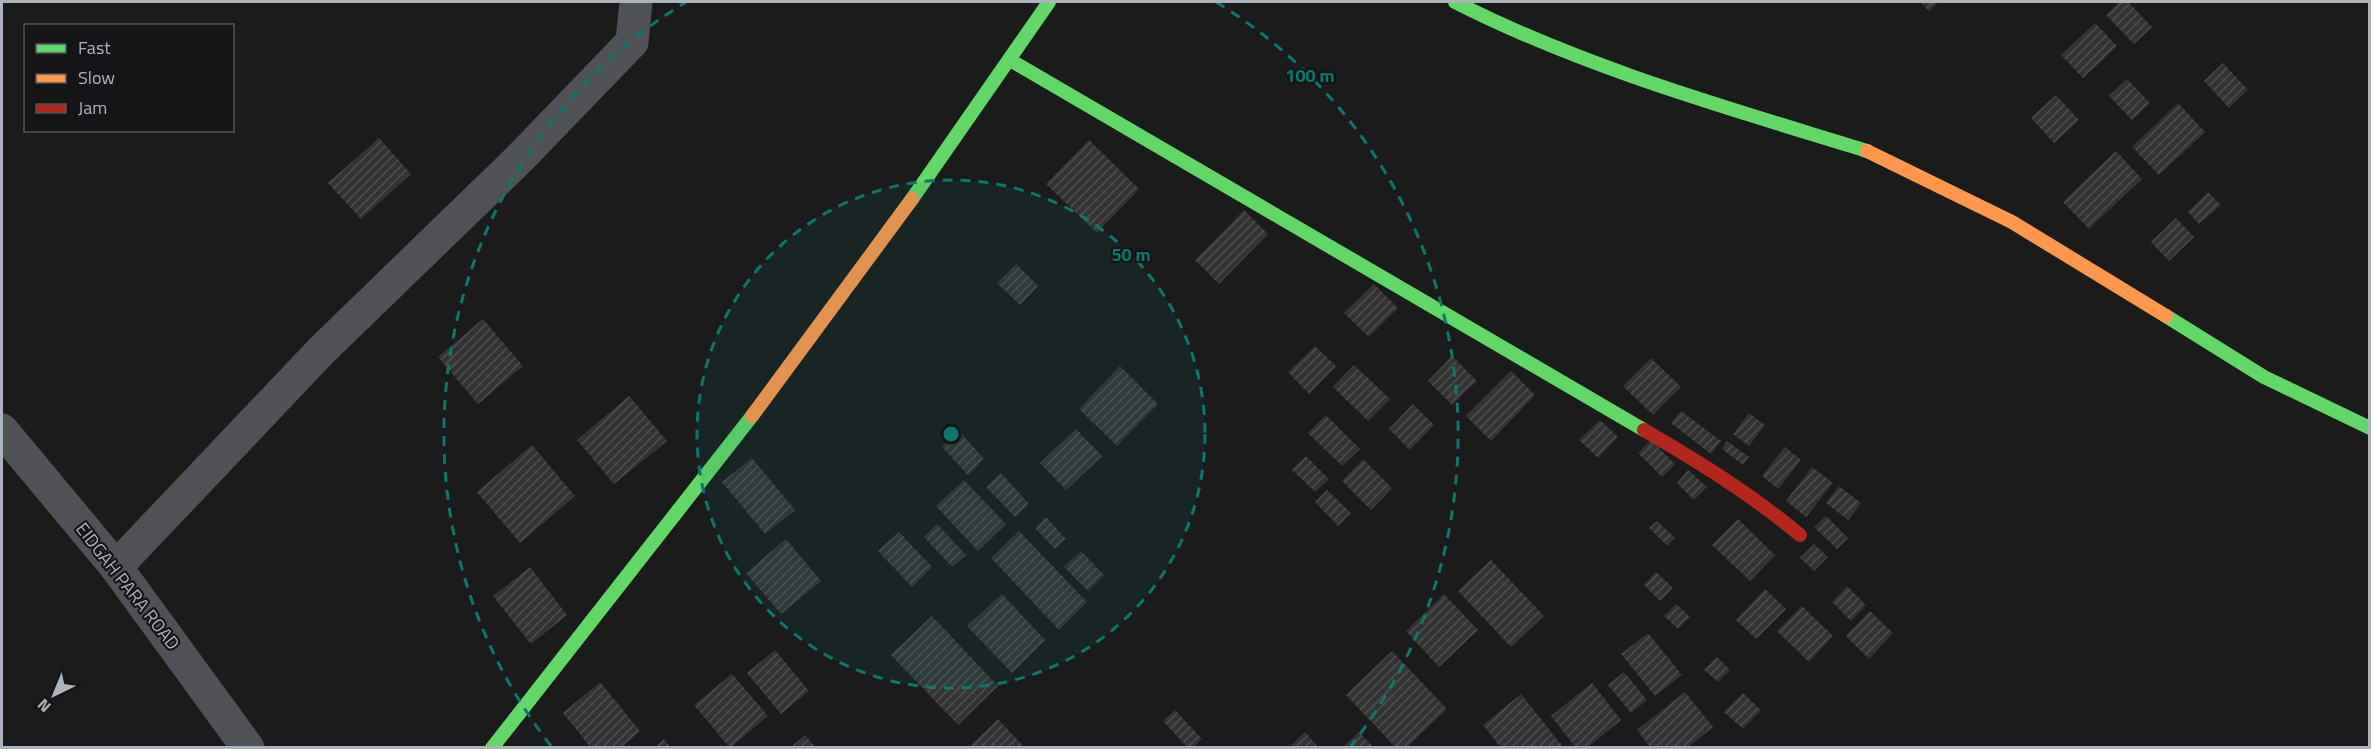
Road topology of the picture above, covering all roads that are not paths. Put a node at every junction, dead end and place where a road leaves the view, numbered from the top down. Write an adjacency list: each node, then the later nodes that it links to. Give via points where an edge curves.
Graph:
1 (636, 2): 8 (street, via 632,42 519,159 321,351)
2 (1049, 2): 4 (street)
3 (1455, 2): 5 (street, via 1498,24 1676,92 1875,153 2012,222 2264,377)
4 (1010, 60): 7 (street, via 1725,477); 10 (street, via 873,254 622,585)
5 (2370, 428)
6 (2, 430): 8 (street, EIDGAH PARA ROAD)
7 (1800, 535)
8 (116, 567): 9 (street, EIDGAH PARA ROAD)
9 (248, 747)
10 (492, 747)

